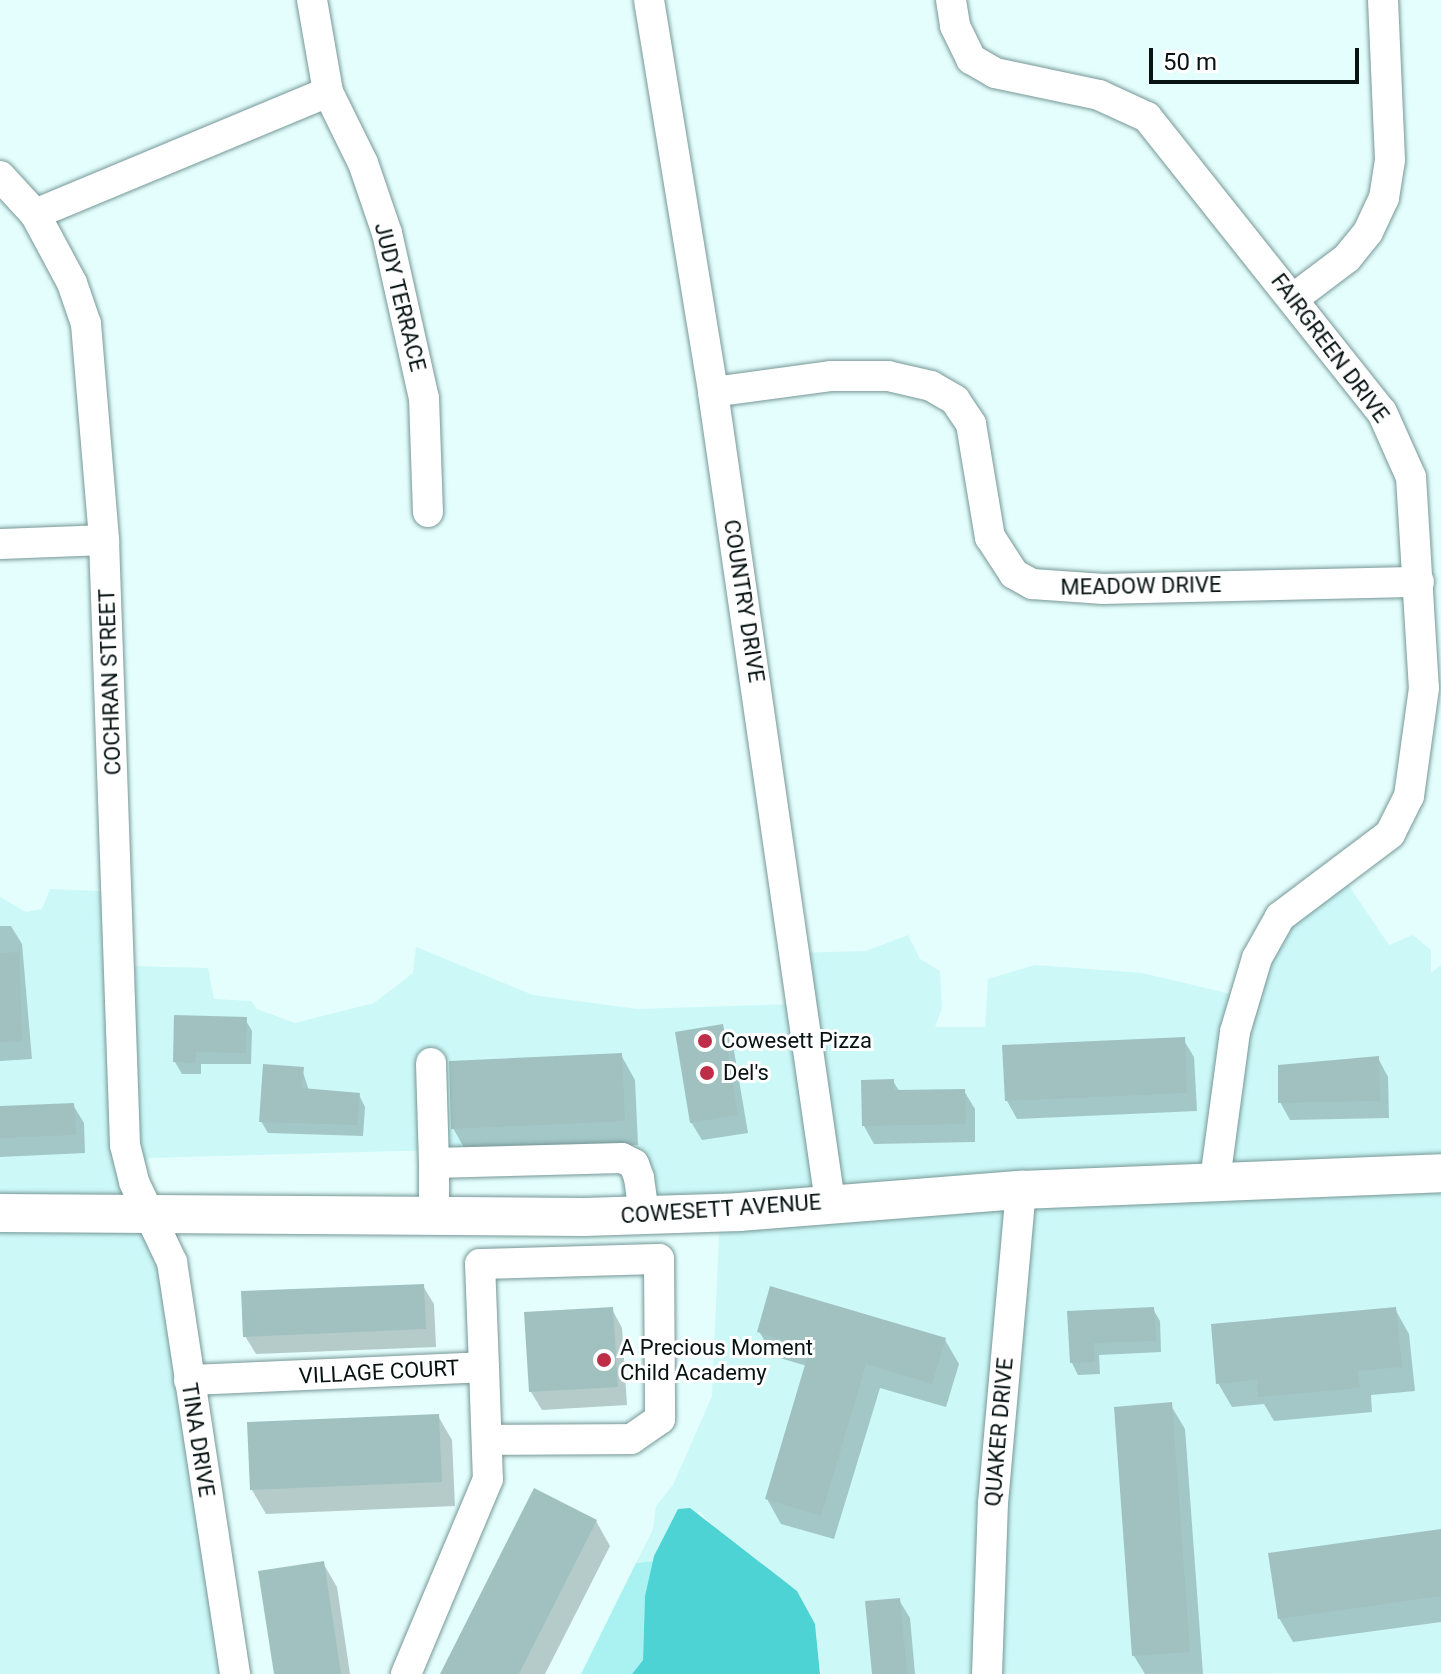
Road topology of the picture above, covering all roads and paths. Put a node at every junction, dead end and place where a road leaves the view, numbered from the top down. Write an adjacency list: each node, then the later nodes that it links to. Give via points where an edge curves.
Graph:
1 (312, 0): 5 (street, JUDY TERRACE)
2 (649, 0): 9 (street, COUNTRY DRIVE)
3 (951, 0): 8 (street, FAIRGREEN DRIVE, via 955,26 971,59 995,73 1099,95 1147,117)
4 (1383, 0): 8 (street, via 1390,160 1384,198 1368,232 1347,258)
5 (328, 92): 7 (street); 10 (street, JUDY TERRACE, via 363,163 387,233 424,398)
6 (0, 176): 7 (street, COCHRAN STREET)
7 (35, 214): 11 (street, COCHRAN STREET, via 72,283 86,324)
8 (1294, 298): 13 (street, FAIRGREEN DRIVE, via 1398,441 1411,477)
9 (713, 392): 13 (street, MEADOW DRIVE, via 832,376 888,376 931,386 955,400 971,424 990,537 1014,574 1032,584 1104,589); 19 (street, COUNTRY DRIVE)
10 (428, 512)
11 (104, 540): 12 (street); 20 (street, COCHRAN STREET, via 125,1145)
12 (0, 544)
13 (1419, 582): 17 (street, FAIRGREEN DRIVE, via 1424,688 1409,796 1390,834 1280,917 1257,958 1235,1032)
14 (431, 1063): 15 (street)
15 (434, 1163): 22 (street); 23 (street, via 622,1158 634,1164)
16 (1436, 1172): 17 (main road, COWESETT AVENUE)
17 (1215, 1180): 18 (main road, COWESETT AVENUE)
18 (1021, 1190): 19 (main road, COWESETT AVENUE); 29 (street, QUAKER DRIVE, via 993,1503)
19 (830, 1202): 23 (main road, COWESETT AVENUE)
20 (148, 1210): 21 (main road, COWESETT AVENUE); 22 (main road, COWESETT AVENUE); 25 (street, TINA DRIVE, via 172,1262)
21 (0, 1213)
22 (434, 1215): 23 (main road, COWESETT AVENUE)
23 (644, 1215)
24 (484, 1367): 25 (street, VILLAGE COURT); 26 (street, VILLAGE COURT); 26 (street, via 480,1264 659,1259 660,1419 631,1439)
25 (189, 1380): 27 (street, TINA DRIVE)
26 (487, 1440): 28 (street, VILLAGE COURT, via 488,1479)
27 (235, 1674)
28 (406, 1674)
29 (987, 1674)

